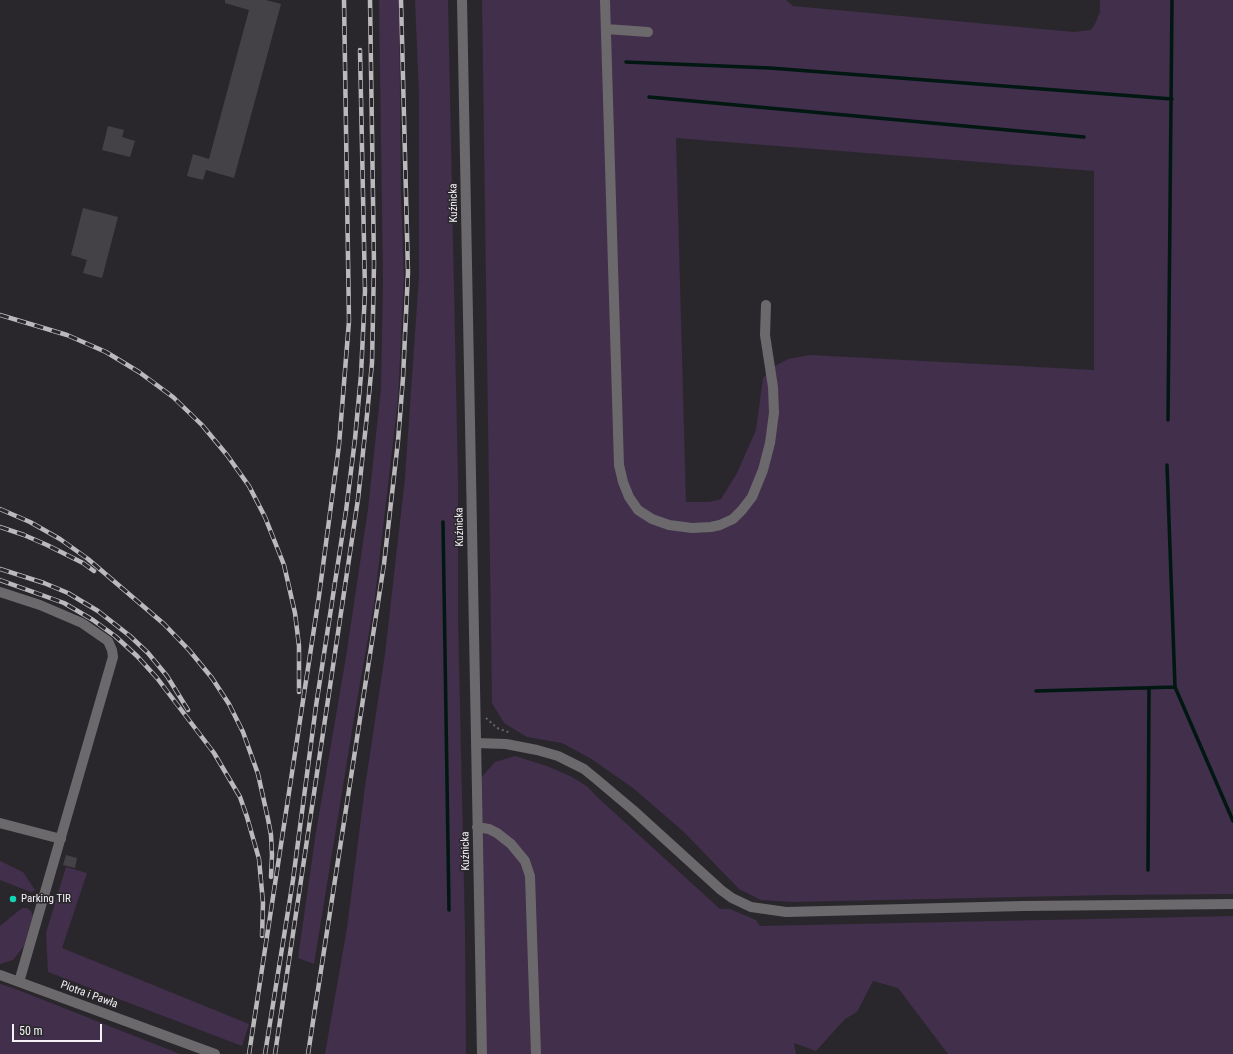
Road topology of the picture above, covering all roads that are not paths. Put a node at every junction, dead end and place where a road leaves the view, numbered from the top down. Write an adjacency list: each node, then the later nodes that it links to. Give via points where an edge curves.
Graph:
1 (462, 0): 7 (street, Kuźnicka)
2 (605, 0): 3 (street)
3 (606, 29): 4 (street); 5 (street, via 619,465 622,482 629,497 638,510 652,519 669,525 711,527 732,519 752,497 770,443 774,413 765,335)
4 (648, 32)
5 (766, 305)
6 (0, 592): 10 (street, via 40,605 82,624 108,641 112,650)
7 (476, 743): 9 (street, Kuźnicka); 11 (street, via 506,744 558,756 572,762 601,782 721,890 741,904 762,910 786,912)
8 (0, 823): 10 (street)
9 (477, 827): 15 (street, Kuźnicka); 16 (street, via 489,829 511,844 525,861 530,876)
10 (61, 839): 13 (street)
11 (1233, 904)
12 (0, 975): 13 (street, Piotra i Pawła)
13 (19, 982): 14 (street, Piotra i Pawła)
14 (215, 1054)
15 (482, 1054)
16 (536, 1054)

